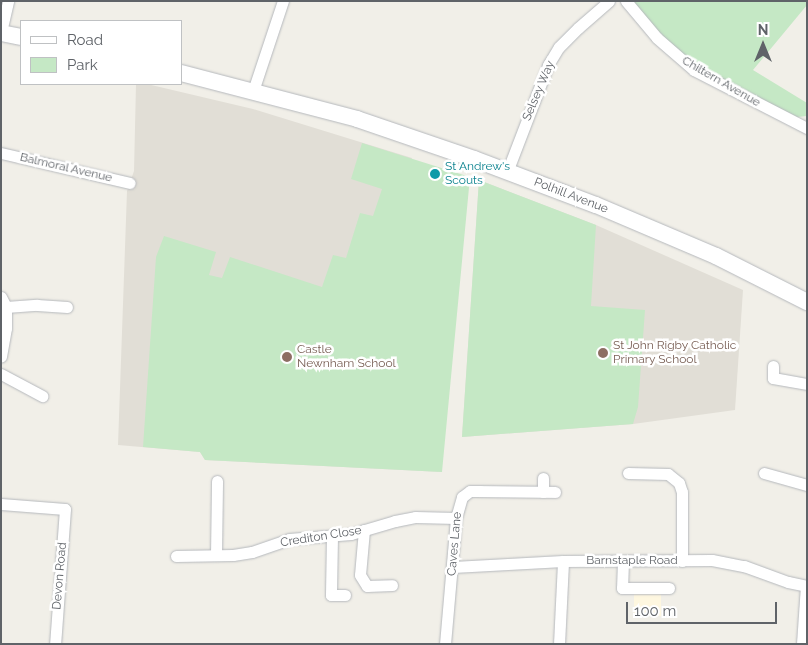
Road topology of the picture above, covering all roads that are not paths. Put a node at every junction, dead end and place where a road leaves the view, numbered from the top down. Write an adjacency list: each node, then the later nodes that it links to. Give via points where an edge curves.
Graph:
1 (8, 1): 5 (street)
2 (283, 1): 8 (street)
3 (610, 1): 11 (street, Selsey Way, via 559,47 548,65)
4 (626, 1): 9 (street, Chiltern Avenue, via 656,38 694,70)
5 (1, 32): 6 (street)
6 (20, 38)
7 (182, 73): 8 (street, Polhill Avenue)
8 (253, 91): 11 (street, Polhill Avenue, via 357,119)
9 (807, 128)
10 (1, 153): 12 (street, Balmoral Avenue)
11 (507, 172): 14 (street, Polhill Avenue, via 596,205 716,256)
12 (130, 183)
13 (3, 302): 15 (street); 16 (street, via 6,328)
14 (807, 302)
15 (67, 307)
16 (1, 357)
17 (773, 366): 19 (street, via 773,378)
18 (1, 374): 20 (street)
19 (807, 384)
20 (42, 396)
21 (628, 473): 32 (street, via 668,474 679,483 682,492)
22 (764, 473): 25 (street)
23 (543, 478): 27 (street, Caves Lane, via 549,492 470,491 462,497)
24 (217, 481): 31 (street)
25 (807, 485)
26 (1, 504): 40 (street, Devon Road, via 65,509)
27 (456, 518): 28 (street, Crediton Close, via 415,518); 35 (street, Caves Lane)
28 (364, 530): 29 (street, Crediton Close); 36 (street, via 360,575 367,586)
29 (332, 536): 31 (street, Crediton Close, via 289,539 252,552); 39 (street, via 331,595)
30 (176, 556): 31 (street, Crediton Close)
31 (216, 556)
32 (682, 560): 34 (street, Barnstaple Road); 37 (street, Barnstaple Road, via 727,562)
33 (563, 561): 34 (street, Barnstaple Road); 35 (street, Barnstaple Road); 42 (street)
34 (623, 561): 38 (street, via 622,588)
35 (453, 567): 41 (street, Caves Lane)
36 (392, 585)
37 (806, 586): 43 (street)
38 (669, 588)
39 (345, 595)
40 (55, 644)
41 (445, 644)
42 (558, 644)
43 (802, 644)

